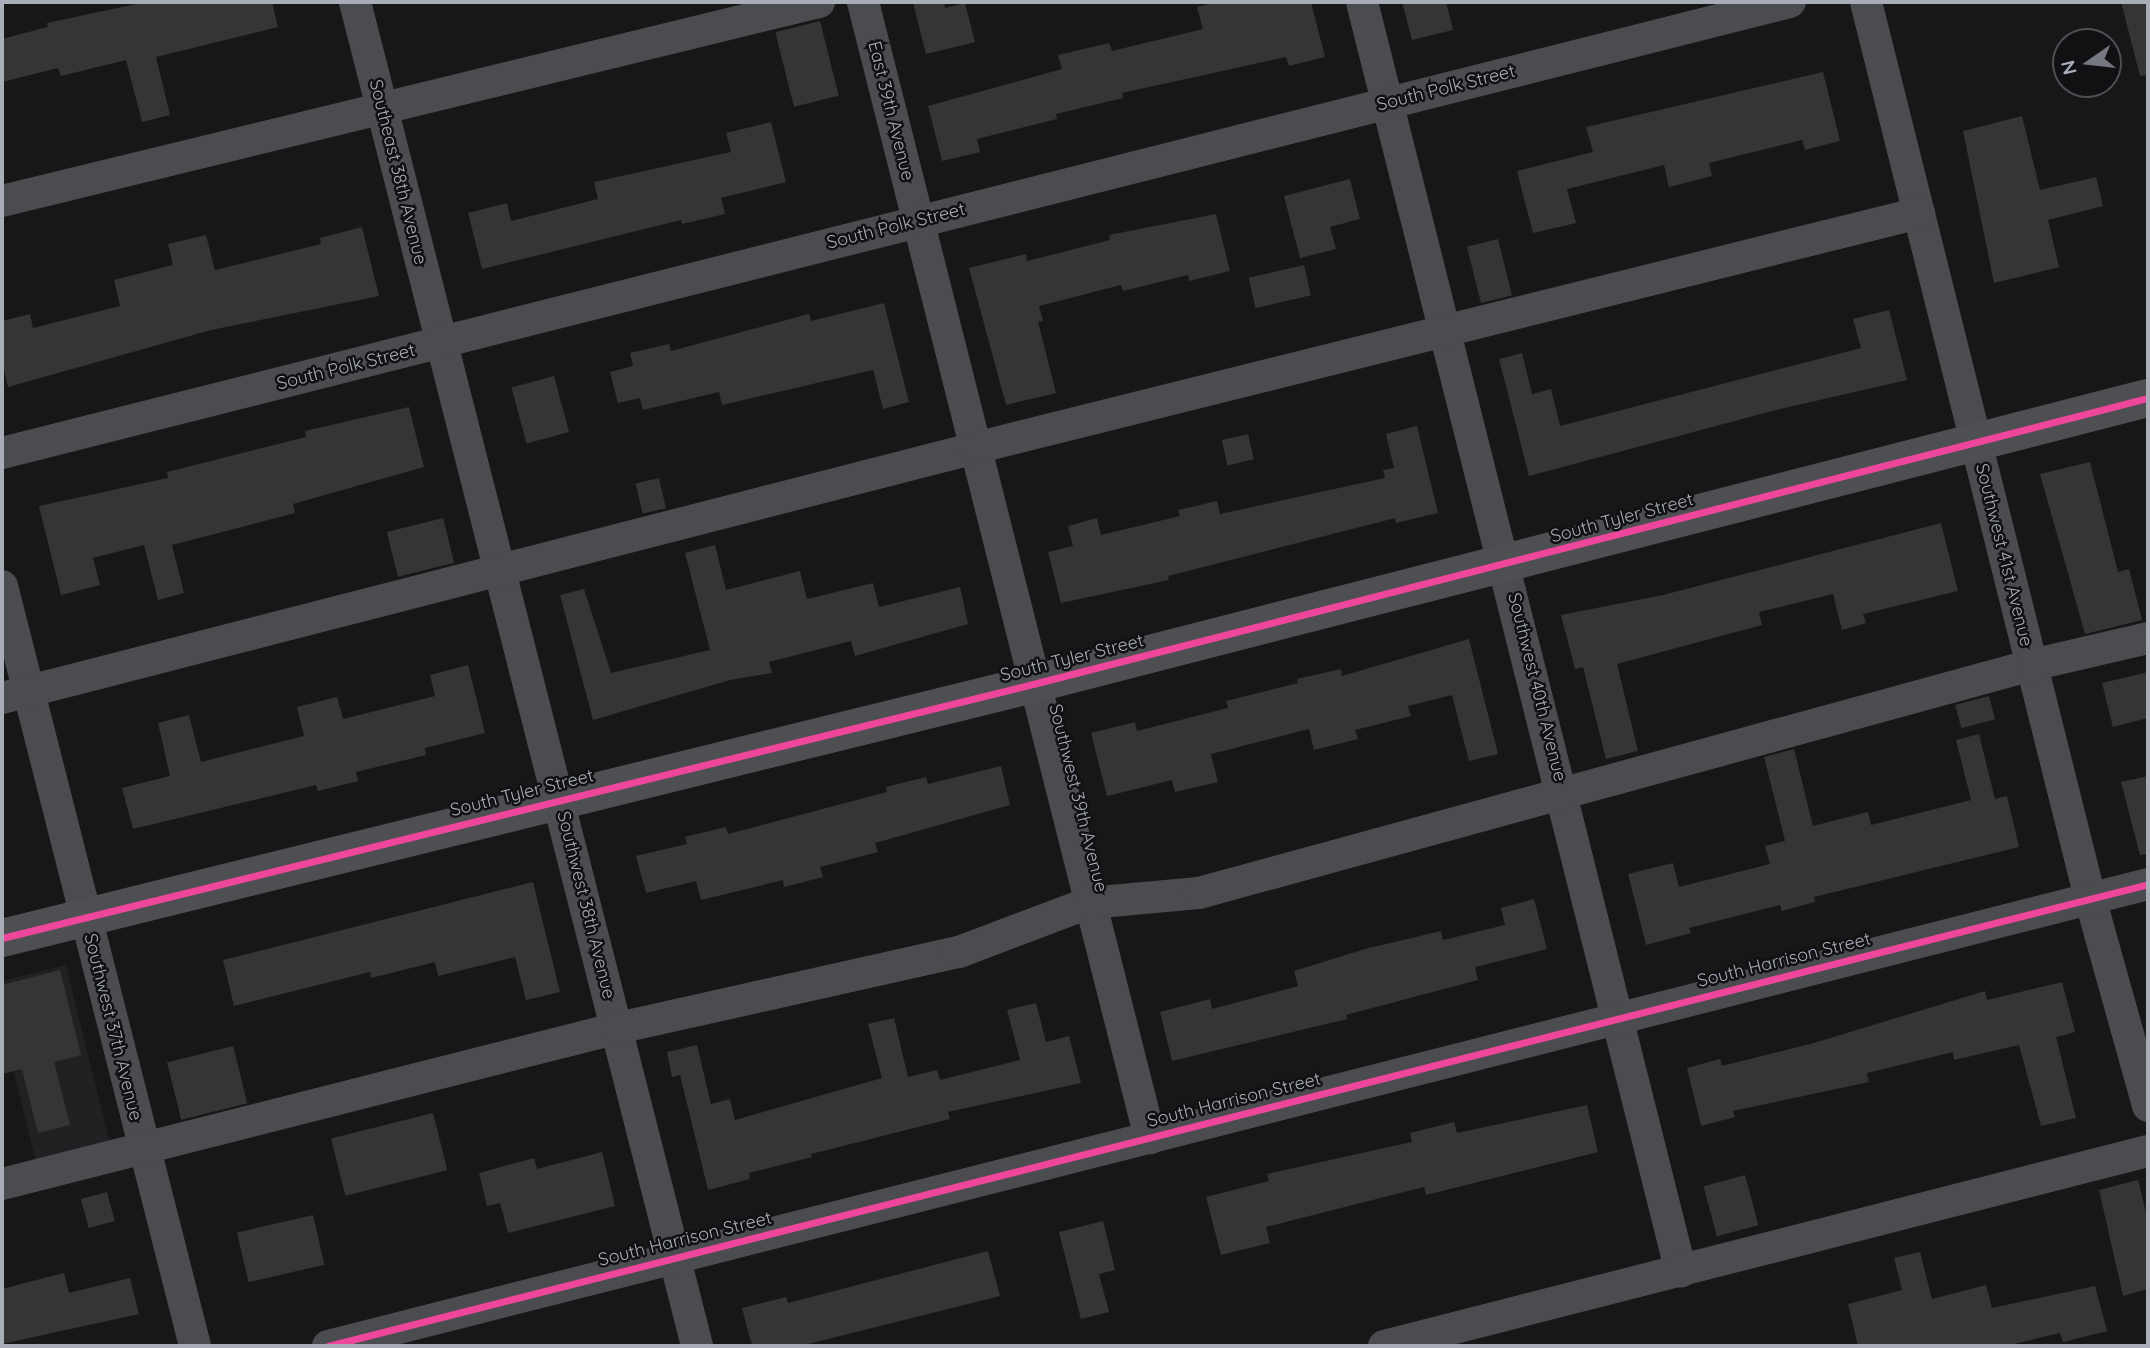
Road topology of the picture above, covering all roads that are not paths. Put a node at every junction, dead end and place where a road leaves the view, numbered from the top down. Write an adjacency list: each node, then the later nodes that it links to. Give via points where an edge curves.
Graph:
1 (355, 2): 8 (street, Southeast 38th Avenue)
2 (819, 2): 8 (street)
3 (863, 2): 11 (street, East 39th Avenue)
4 (1362, 2): 7 (street, Southwest 40th Avenue)
5 (1790, 2): 7 (street, South Polk Street)
6 (1866, 2): 10 (street, Southwest 41st Avenue)
7 (1388, 103): 11 (street, South Polk Street); 12 (street, Southwest 40th Avenue)
8 (382, 109): 9 (street); 13 (street, Southeast 38th Avenue)
9 (2, 201)
10 (1919, 213): 12 (street); 15 (street, Southwest 41st Avenue)
11 (919, 220): 13 (street, South Polk Street); 16 (street, Southwest 39th Avenue)
12 (1446, 328): 16 (street); 18 (street, Southwest 40th Avenue)
13 (441, 343): 17 (street, South Polk Street); 19 (street, Southwest 38th Avenue)
14 (2148, 398): 15 (main road, South Tyler Street)
15 (1976, 442): 18 (main road, South Tyler Street); 22 (street, Southwest 41st Avenue)
16 (975, 448): 19 (street); 23 (street, Southwest 39th Avenue)
17 (2, 453)
18 (1507, 565): 23 (main road, South Tyler Street); 25 (street, Southwest 40th Avenue)
19 (501, 571): 24 (street); 26 (street, Southwest 38th Avenue)
20 (2, 586): 24 (street, Southwest 37th Avenue)
21 (2148, 638): 22 (street)
22 (2032, 665): 25 (street); 28 (street, Southwest 41st Avenue)
23 (1033, 684): 26 (main road, South Tyler Street); 29 (street, Southwest 39th Avenue)
24 (15, 695): 30 (street, Southwest 37th Avenue)
25 (1563, 796): 29 (street, via 1199,893); 32 (street, Southwest 40th Avenue)
26 (559, 800): 30 (main road, South Tyler Street); 33 (street, Southwest 38th Avenue)
27 (2148, 884): 28 (street, South Harrison Street)
28 (2090, 898): 32 (street, South Harrison Street); 34 (street, Southwest 41st Avenue)
29 (1089, 904): 33 (street, via 960,953); 35 (street, Southwest 39th Avenue)
30 (86, 917): 31 (main road, South Tyler Street); 36 (street, Southwest 37th Avenue)
31 (2, 938)
32 (1618, 1019): 35 (street, South Harrison Street); 40 (street, Southwest 40th Avenue)
33 (618, 1028): 36 (street); 39 (street, Southwest 38th Avenue)
34 (2148, 1106)
35 (1150, 1138): 39 (street, South Harrison Street)
36 (143, 1147): 38 (street); 41 (street, Southwest 37th Avenue)
37 (2148, 1150): 40 (street)
38 (2, 1184)
39 (675, 1258): 42 (street, South Harrison Street); 43 (street, Southwest 38th Avenue)
40 (1681, 1272): 44 (street)
41 (195, 1346)
42 (328, 1346)
43 (697, 1346)
44 (1384, 1346)

